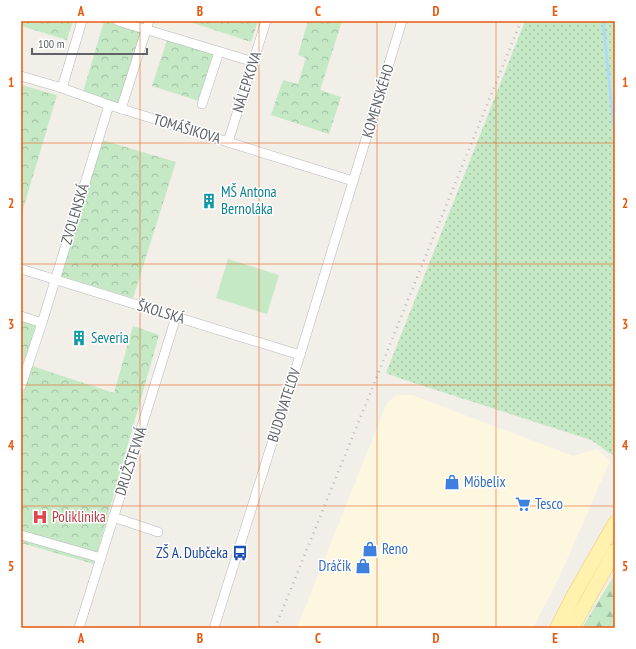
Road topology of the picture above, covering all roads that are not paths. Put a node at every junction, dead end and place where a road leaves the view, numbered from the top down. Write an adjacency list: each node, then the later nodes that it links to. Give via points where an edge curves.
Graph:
1 (82, 21): 9 (street)
2 (118, 21): 5 (street)
3 (266, 21): 7 (street, NÁLEPKOVA)
4 (402, 21): 14 (street, KOMENSKÉHO)
5 (148, 26): 6 (street); 12 (street)
6 (219, 52): 7 (street); 10 (street)
7 (254, 62): 13 (street, NÁLEPKOVA)
8 (21, 76): 9 (street, TOMÁŠIKOVA)
9 (62, 88): 11 (street, TOMÁŠIKOVA)
10 (202, 104)
11 (109, 105): 12 (street, TOMÁŠIKOVA); 16 (street, ZVOLENSKÁ)
12 (121, 109): 13 (street, TOMÁŠIKOVA)
13 (228, 142): 14 (street, TOMÁŠIKOVA)
14 (353, 181): 20 (street, BUDOVATEĽOV)
15 (21, 269): 16 (street, ŠKOLSKÁ)
16 (56, 280): 18 (street, ŠKOLSKÁ); 19 (street, ZVOLENSKÁ)
17 (21, 316): 19 (street)
18 (176, 317): 20 (street, ŠKOLSKÁ); 22 (street, DRUŽSTEVNÁ)
19 (42, 323): 21 (street, ZVOLENSKÁ)
20 (300, 356): 29 (street, BUDOVATEĽOV)
21 (21, 386)
22 (113, 517): 24 (street); 27 (street, DRUŽSTEVNÁ)
23 (615, 524): 30 (main road)
24 (158, 532)
25 (21, 535): 27 (street)
26 (615, 551): 31 (main road)
27 (101, 558): 28 (street, DRUŽSTEVNÁ)
28 (79, 628)
29 (214, 628)
30 (557, 628)
31 (572, 628)

